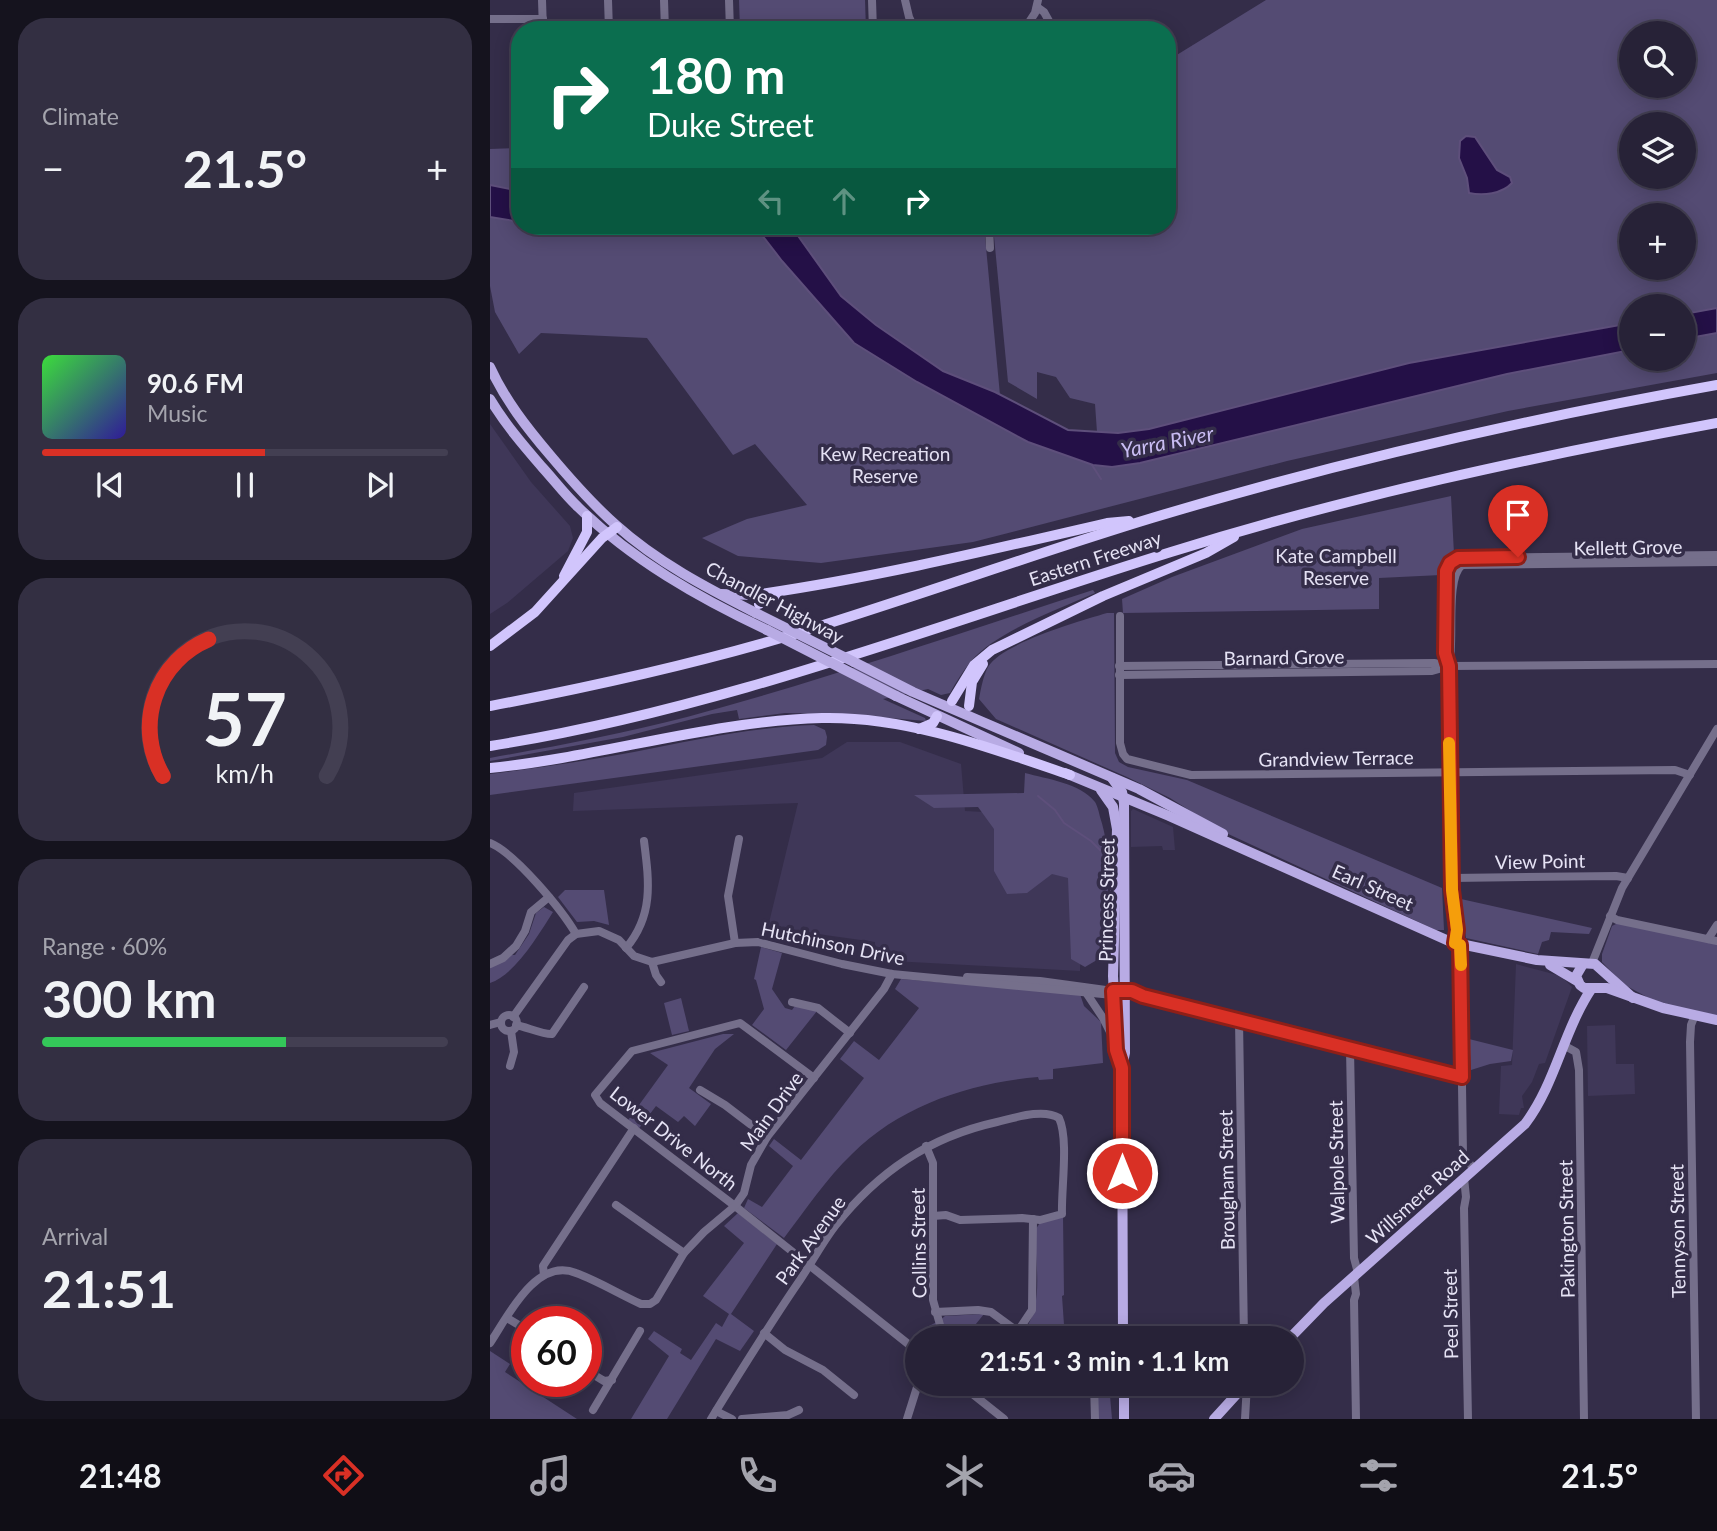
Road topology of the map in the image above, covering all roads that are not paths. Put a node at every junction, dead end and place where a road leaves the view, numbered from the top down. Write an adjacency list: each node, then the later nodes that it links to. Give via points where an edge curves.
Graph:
1 (542, 0): 9 (street)
2 (608, 0): 10 (street)
3 (664, 0): 11 (street)
4 (729, 0): 12 (street)
5 (872, 0): 13 (street)
6 (905, 0): 14 (street)
7 (1038, 4): 15 (street); 16 (street)
8 (490, 19): 9 (street)
9 (542, 19)
10 (609, 21)
11 (665, 21)
12 (730, 21)
13 (873, 21)
14 (910, 21)
15 (1029, 21)
16 (1049, 21)
17 (989, 235): 18 (street)
18 (990, 248)
19 (490, 367): 25 (main road, Chandler Highway, via 512,407 541,444)
20 (1717, 384): 24 (highway, Eastern Freeway, via 1379,455)
21 (490, 398): 23 (main road, Chandler Highway, via 519,440)
22 (1717, 422): 26 (highway, Eastern Freeway, via 1459,474)
23 (587, 516): 27 (main road, Chandler Highway); 30 (highway, via 587,532)
24 (1150, 519): 32 (highway, via 1107,523 789,591); 41 (highway, Eastern Freeway, via 788,636 683,665)
25 (617, 527): 27 (highway); 31 (main road, Chandler Highway, via 671,566)
26 (1250, 527): 35 (highway, via 1206,553); 47 (highway, Eastern Freeway, via 775,680 632,717)
27 (606, 533): 30 (highway); 34 (main road, Chandler Highway, via 686,588)
28 (1717, 555): 38 (street, Kellett Grove, via 1458,558 1446,571 1445,653)
29 (1717, 562): 38 (street, Kellett Grove, via 1462,565 1452,582)
30 (558, 588): 36 (highway, via 527,620)
31 (721, 594): 32 (main road); 32 (main road, Chandler Highway)
32 (755, 607): 34 (main road, bridge); 40 (main road, Chandler Highway, bridge, via 912,692)
33 (1120, 616): 39 (street)
34 (767, 629): 43 (main road, Chandler Highway, bridge)
35 (1005, 643): 40 (highway, via 974,665); 42 (highway, via 977,673)
36 (490, 646)
37 (1717, 664): 38 (street, Barnard Grove)
38 (1449, 666): 39 (street, Barnard Grove); 49 (street)
39 (1119, 671): 49 (street, Grandview Terrace, via 1120,743 1127,759 1191,775)
40 (949, 704): 43 (main road); 44 (main road, Chandler Highway)
41 (490, 706)
42 (969, 706): 44 (main road)
43 (937, 716): 45 (highway); 50 (main road, Chandler Highway)
44 (972, 718): 52 (main road, Chandler Highway)
45 (919, 729): 48 (highway, via 850,719 780,721); 50 (highway)
46 (1717, 729): 51 (street)
47 (490, 746)
48 (490, 768)
49 (1450, 772): 51 (street, Grandview Terrace, via 1675,770); 59 (street)
50 (1070, 775): 53 (main road, Chandler Highway)
51 (1690, 775): 60 (street)
52 (1112, 778): 54 (main road, Princess Street); 58 (main road, Earl Street, via 1167,802)
53 (1095, 785): 54 (main road, Chandler Highway); 75 (main road, Princess Street, via 1111,803 1117,829)
54 (1123, 797): 58 (main road, Earl Street); 81 (main road, Princess Street)
55 (739, 839): 66 (street, via 727,896)
56 (644, 841): 68 (street, via 648,903 639,933)
57 (490, 843): 61 (street, via 508,853)
58 (1276, 863): 67 (main road, Earl Street)
59 (1452, 878): 60 (street, View Point); 67 (street)
60 (1628, 878): 62 (street)
61 (549, 897): 64 (street); 72 (street, via 531,912 512,950)
62 (1610, 916): 65 (street); 71 (street)
63 (1717, 925): 65 (street)
64 (576, 934): 68 (street, via 610,934); 88 (street, via 560,948)
65 (1713, 940)
66 (735, 943): 70 (street, Hutchinson Drive); 74 (street, Hutchinson Drive, via 758,942)
67 (1458, 944): 69 (main road, Earl Street); 97 (street)
68 (626, 948): 70 (street)
69 (1537, 960): 71 (main road, Earl Street); 77 (main road, Earl Street)
70 (652, 962): 76 (street)
71 (1587, 963): 73 (main road); 77 (main road, via 1577,971)
72 (490, 964)
73 (1601, 970): 79 (main road); 82 (main road)
74 (892, 974): 80 (street, Hutchinson Drive, via 1008,978); 90 (street, Main Drive)
75 (1113, 976): 80 (street, Hutchinson Drive); 81 (main road, Princess Street)
76 (661, 982)
77 (1578, 983): 79 (main road); 96 (main road, Willsmere Road, via 1577,1003)
78 (584, 988): 88 (street, via 552,1034)
79 (1594, 988): 82 (main road); 91 (main road, Willsmere Road, via 1579,1008)
80 (1085, 990): 81 (street, Hutchinson Drive); 93 (street, via 1108,1026)
81 (1119, 993): 85 (street, Hutchinson Drive); 93 (main road, Princess Street); 95 (main road, Princess Street, via 1125,1053)
82 (1633, 998): 84 (main road)
83 (792, 1002): 90 (street, via 818,1008)
84 (1692, 1015): 86 (main road); 154 (street, Tennyson Street, via 1687,1023)
85 (1239, 1020): 92 (street, Hutchinson Drive); 124 (street, Brougham Street)
86 (1717, 1020)
87 (500, 1022): 88 (street, via 504,1016); 88 (street, via 504,1030); 89 (street)
88 (514, 1024): 94 (street)
89 (490, 1026)
90 (850, 1033): 98 (street, Main Drive)
91 (1565, 1046): 96 (main road, Willsmere Road); 153 (street, Pakington Street, via 1576,1052 1579,1070)
92 (1350, 1049): 97 (street, Hutchinson Drive); 114 (street, Walpole Street)
93 (1116, 1050): 95 (main road, Princess Street)
94 (510, 1066)
95 (1122, 1068): 123 (main road, Princess Street)
96 (1553, 1071): 103 (main road, Willsmere Road, via 1525,1124)
97 (1462, 1077): 103 (street, via 1463,1155)
98 (814, 1078): 100 (street, Lower Drive North, via 740,1023 632,1051 595,1095); 101 (street, Main Drive)
99 (700, 1090): 101 (street)
100 (634, 1128): 107 (street, Lower Drive North); 113 (street, via 543,1266)
101 (767, 1137): 107 (street, Main Drive)
102 (926, 1146): 109 (street, Collins Street, via 933,1163); 110 (street, Park Avenue, via 1005,1120 1045,1114 1059,1118 1062,1214); 112 (street, Park Avenue, via 868,1189)
103 (1474, 1169): 104 (main road, Willsmere Road)
104 (1464, 1178): 105 (main road, Willsmere Road); 108 (street, Peel Street)
105 (1454, 1187): 108 (street, Peel Street); 114 (main road, Willsmere Road)
106 (616, 1205): 111 (street)
107 (735, 1206): 111 (street, Main Drive); 112 (street, Lower Drive North)
108 (1465, 1208): 152 (street, Peel Street)
109 (933, 1216): 110 (street); 117 (street, Collins Street)
110 (1032, 1219): 122 (street, via 1032,1310)
111 (684, 1253): 113 (street, Main Drive, via 650,1304 640,1304 574,1271)
112 (809, 1266): 127 (street, Park Avenue); 128 (street, Lower Drive North)
113 (544, 1275): 118 (street)
114 (1356, 1275): 115 (main road, Willsmere Road); 116 (street, Walpole Street)
115 (1341, 1288): 116 (street); 125 (main road, Willsmere Road)
116 (1354, 1300): 151 (street, Walpole Street)
117 (935, 1312): 120 (street, Collins Street); 121 (street, via 986,1310)
118 (507, 1318): 119 (street); 129 (street)
119 (511, 1320)
120 (940, 1326)
121 (1012, 1326)
122 (1021, 1326)
123 (1123, 1326)
124 (1244, 1326)
125 (1302, 1326)
126 (640, 1331): 131 (street)
127 (764, 1333): 132 (street); 142 (street, Park Avenue)
128 (905, 1341)
129 (490, 1343)
130 (602, 1380): 131 (street)
131 (612, 1380): 140 (street)
132 (854, 1395)
133 (914, 1396): 146 (street)
134 (975, 1396): 147 (street)
135 (1094, 1396): 148 (street)
136 (1124, 1396): 149 (main road)
137 (1235, 1396): 150 (main road)
138 (1236, 1396): 143 (street)
139 (1246, 1396): 143 (street)
140 (593, 1410)
141 (800, 1410): 145 (street)
142 (714, 1415): 144 (street)
143 (1245, 1415)
144 (732, 1419)
145 (742, 1419)
146 (907, 1419)
147 (1004, 1419)
148 (1095, 1419)
149 (1124, 1419)
150 (1214, 1419)
151 (1356, 1419)
152 (1468, 1419)
153 (1584, 1419)
154 (1696, 1419)

